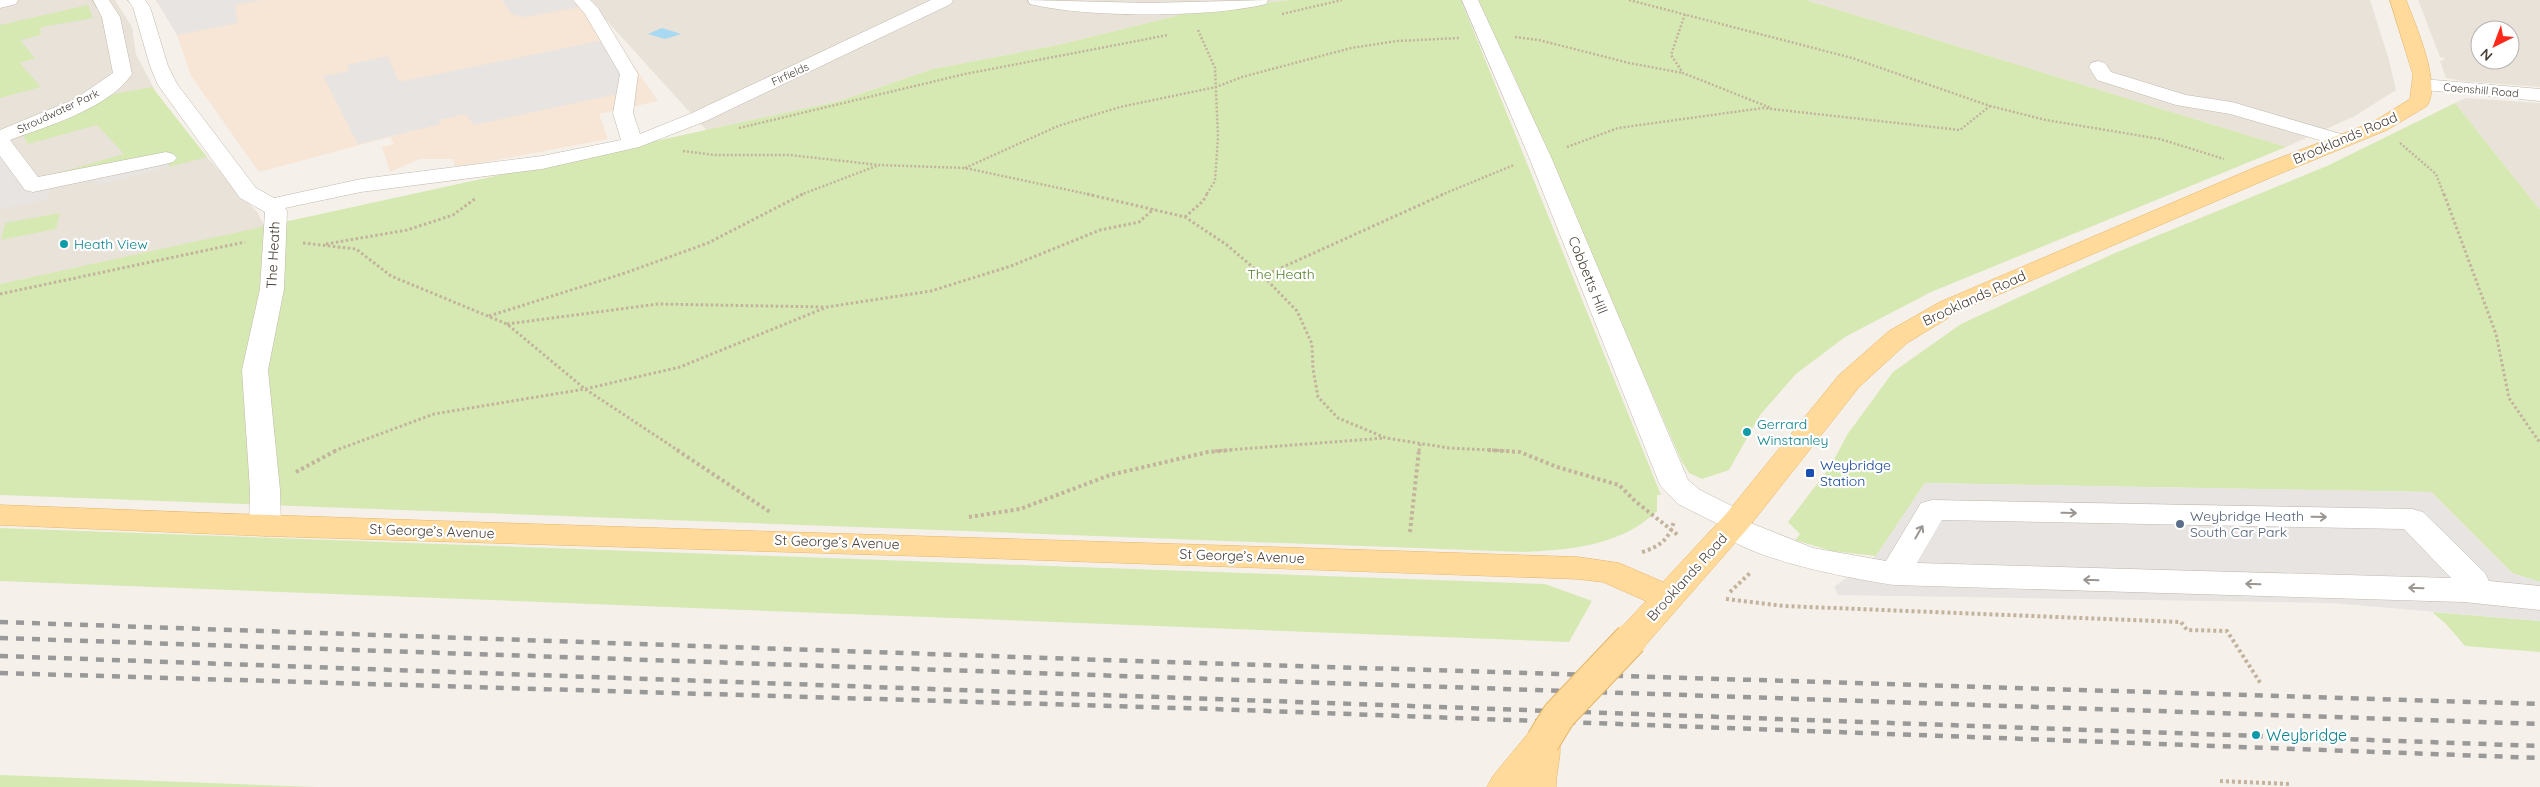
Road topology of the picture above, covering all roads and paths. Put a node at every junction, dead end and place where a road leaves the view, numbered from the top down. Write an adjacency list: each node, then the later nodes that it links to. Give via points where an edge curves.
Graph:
1 (10, 0): 12 (street)
2 (101, 0): 27 (street, Stroudwater Park, via 111,18 123,74 93,96)
3 (136, 0): 37 (street, The Heath, via 168,86 248,193)
4 (581, 0): 30 (street, via 592,12 628,74 624,113)
5 (945, 0): 30 (street, Firfields, via 721,106)
6 (1036, 0): 7 (street, via 1067,5 1146,7 1218,6)
7 (1260, 0)
8 (1342, 0): 14 (path)
9 (1470, 0): 17 (street, Cobbetts Hill)
10 (1629, 0): 13 (path)
11 (2398, 0): 20 (main road, via 2418,58)
12 (0, 3)
13 (1685, 14): 19 (path, via 1671,55); 23 (path, via 1852,58)
14 (1277, 15)
15 (1206, 28): 21 (path, via 1198,30 1215,68)
16 (1169, 35): 26 (path, via 965,74)
17 (1485, 35): 19 (path, via 1539,40); 21 (path, via 1397,41 1352,48); 32 (street, Cobbetts Hill)
18 (2098, 67): 28 (street, via 2104,76 2174,98 2232,108)
19 (1683, 73): 24 (path)
20 (2422, 85): 22 (street, Caenshill Road); 25 (main road, Brooklands Road, via 2420,102)
21 (1216, 87): 35 (path, via 1120,107 1058,126); 39 (path, via 1218,136 1215,181 1203,201)
22 (2540, 95)
23 (1990, 106): 24 (path, via 1960,130); 36 (path, via 2046,120 2160,139)
24 (1774, 109): 32 (path, via 1618,128)
25 (2380, 126): 28 (main road, Brooklands Road); 48 (path, via 2436,174 2496,334 2509,398)
26 (730, 130)
27 (0, 137)
28 (2344, 141): 36 (main road, Brooklands Road)
29 (0, 142): 33 (street, via 33,185)
30 (632, 142): 37 (street, Firfields, via 509,169 385,181)
31 (679, 150): 34 (path, via 715,155 790,155)
32 (1540, 157): 41 (path, via 1493,172); 54 (street, Cobbetts Hill, via 1675,485)
33 (166, 158)
34 (879, 165): 35 (path); 44 (path, via 811,190 708,243)
35 (965, 168): 38 (path)
36 (2264, 172): 54 (main road, Brooklands Road, via 1949,306 1898,337 1849,381)
37 (271, 205): 40 (street, The Heath, via 276,211)
38 (1154, 209): 39 (path); 43 (path, via 1139,222 1100,230 1012,266 931,291)
39 (1185, 217): 41 (path)
40 (274, 238): 42 (path); 44 (path, via 356,248 391,276); 50 (street, The Heath, via 272,289 255,370)
41 (1263, 276): 47 (path, via 1296,312 1312,344 1318,397 1338,418)
42 (0, 294)
43 (827, 307): 45 (path, via 658,304); 46 (path, via 680,367)
44 (488, 316): 45 (path)
45 (507, 324): 46 (path)
46 (585, 389): 50 (path, via 434,414 327,454); 52 (path)
47 (1386, 438): 49 (path); 57 (path, via 1208,452 1110,474 1020,509 953,519)
48 (2540, 443)
49 (1420, 444): 56 (path, via 1520,452 1557,467 1620,485); 59 (path)
50 (265, 490): 55 (street, The Heath)
51 (1675, 513): 56 (path)
52 (773, 514)
53 (0, 515): 55 (main road, St George’s Avenue)
54 (1734, 524): 61 (street, Cobbetts Hill, via 1766,544 1822,562); 64 (main road, Brooklands Road)
55 (266, 526): 57 (main road, St George’s Avenue)
56 (1672, 532): 58 (path, via 1661,545)
57 (952, 546): 59 (main road, St George’s Avenue)
58 (1649, 550)
59 (1407, 562): 64 (main road, St George’s Avenue, via 1608,571)
60 (1752, 572): 63 (path)
61 (1895, 574): 62 (street, Cobbetts Hill, one-way to 61); 62 (street, one-way to 62, via 1932,510 2412,519 2473,581)
62 (2464, 590): 66 (street, Cobbetts Hill)
63 (1730, 592)
64 (1669, 598): 68 (main road, Brooklands Road, bridge, via 1559,715)
65 (1726, 598): 67 (path, via 1784,606 2181,622 2187,630 2227,631)
66 (2540, 598)
67 (2261, 684)
68 (1543, 742): 71 (main road); 72 (main road)
69 (2220, 781): 70 (path)
70 (2290, 784)
71 (1506, 787)
72 (1537, 787)

